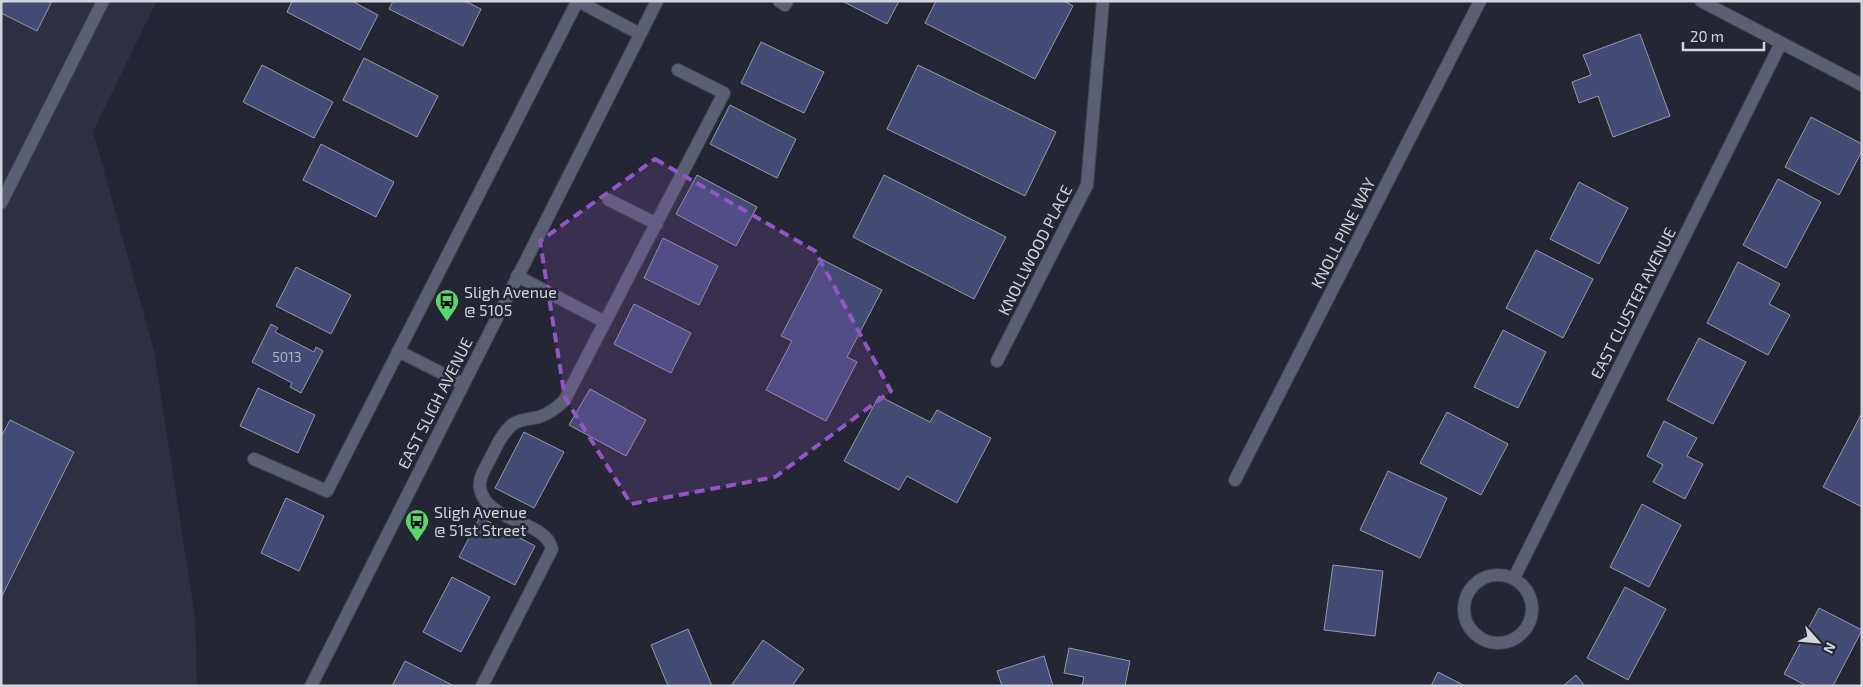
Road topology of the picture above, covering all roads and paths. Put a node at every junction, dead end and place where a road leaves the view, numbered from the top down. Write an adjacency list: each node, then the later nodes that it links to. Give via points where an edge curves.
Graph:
1 (103, 1): 14 (street)
2 (657, 1): 9 (street, EAST SLIGH AVENUE)
3 (779, 1): 4 (street, via 786,5)
4 (787, 1)
5 (1103, 1): 19 (street, KNOLLWOOD PLACE, via 1086,185)
6 (1480, 1): 22 (street, KNOLL PINE WAY)
7 (1701, 1): 10 (street)
8 (577, 2): 9 (street); 18 (street)
9 (640, 34): 16 (street, EAST SLIGH AVENUE)
10 (1781, 43): 12 (street); 23 (street, EAST CLUSTER AVENUE)
11 (678, 70): 15 (street, via 724,93)
12 (1862, 85)
13 (609, 200): 15 (street)
14 (1, 203)
15 (657, 224): 17 (street)
16 (517, 276): 17 (street); 20 (street, EAST SLIGH AVENUE)
17 (605, 322): 25 (street, via 564,400 554,411 522,420 504,433 482,473 480,487 486,501 499,513 542,534 550,540 552,549)
18 (398, 351): 20 (street); 21 (street, via 327,491)
19 (997, 361)
20 (463, 384): 24 (street, EAST SLIGH AVENUE)
21 (254, 459)
22 (1235, 480)
23 (1514, 578): 23 (street, via 1491,574 1471,586 1463,608 1465,620 1478,638 1499,644 1510,641 1528,627 1532,605 1529,594)
24 (311, 686)
25 (482, 686)

